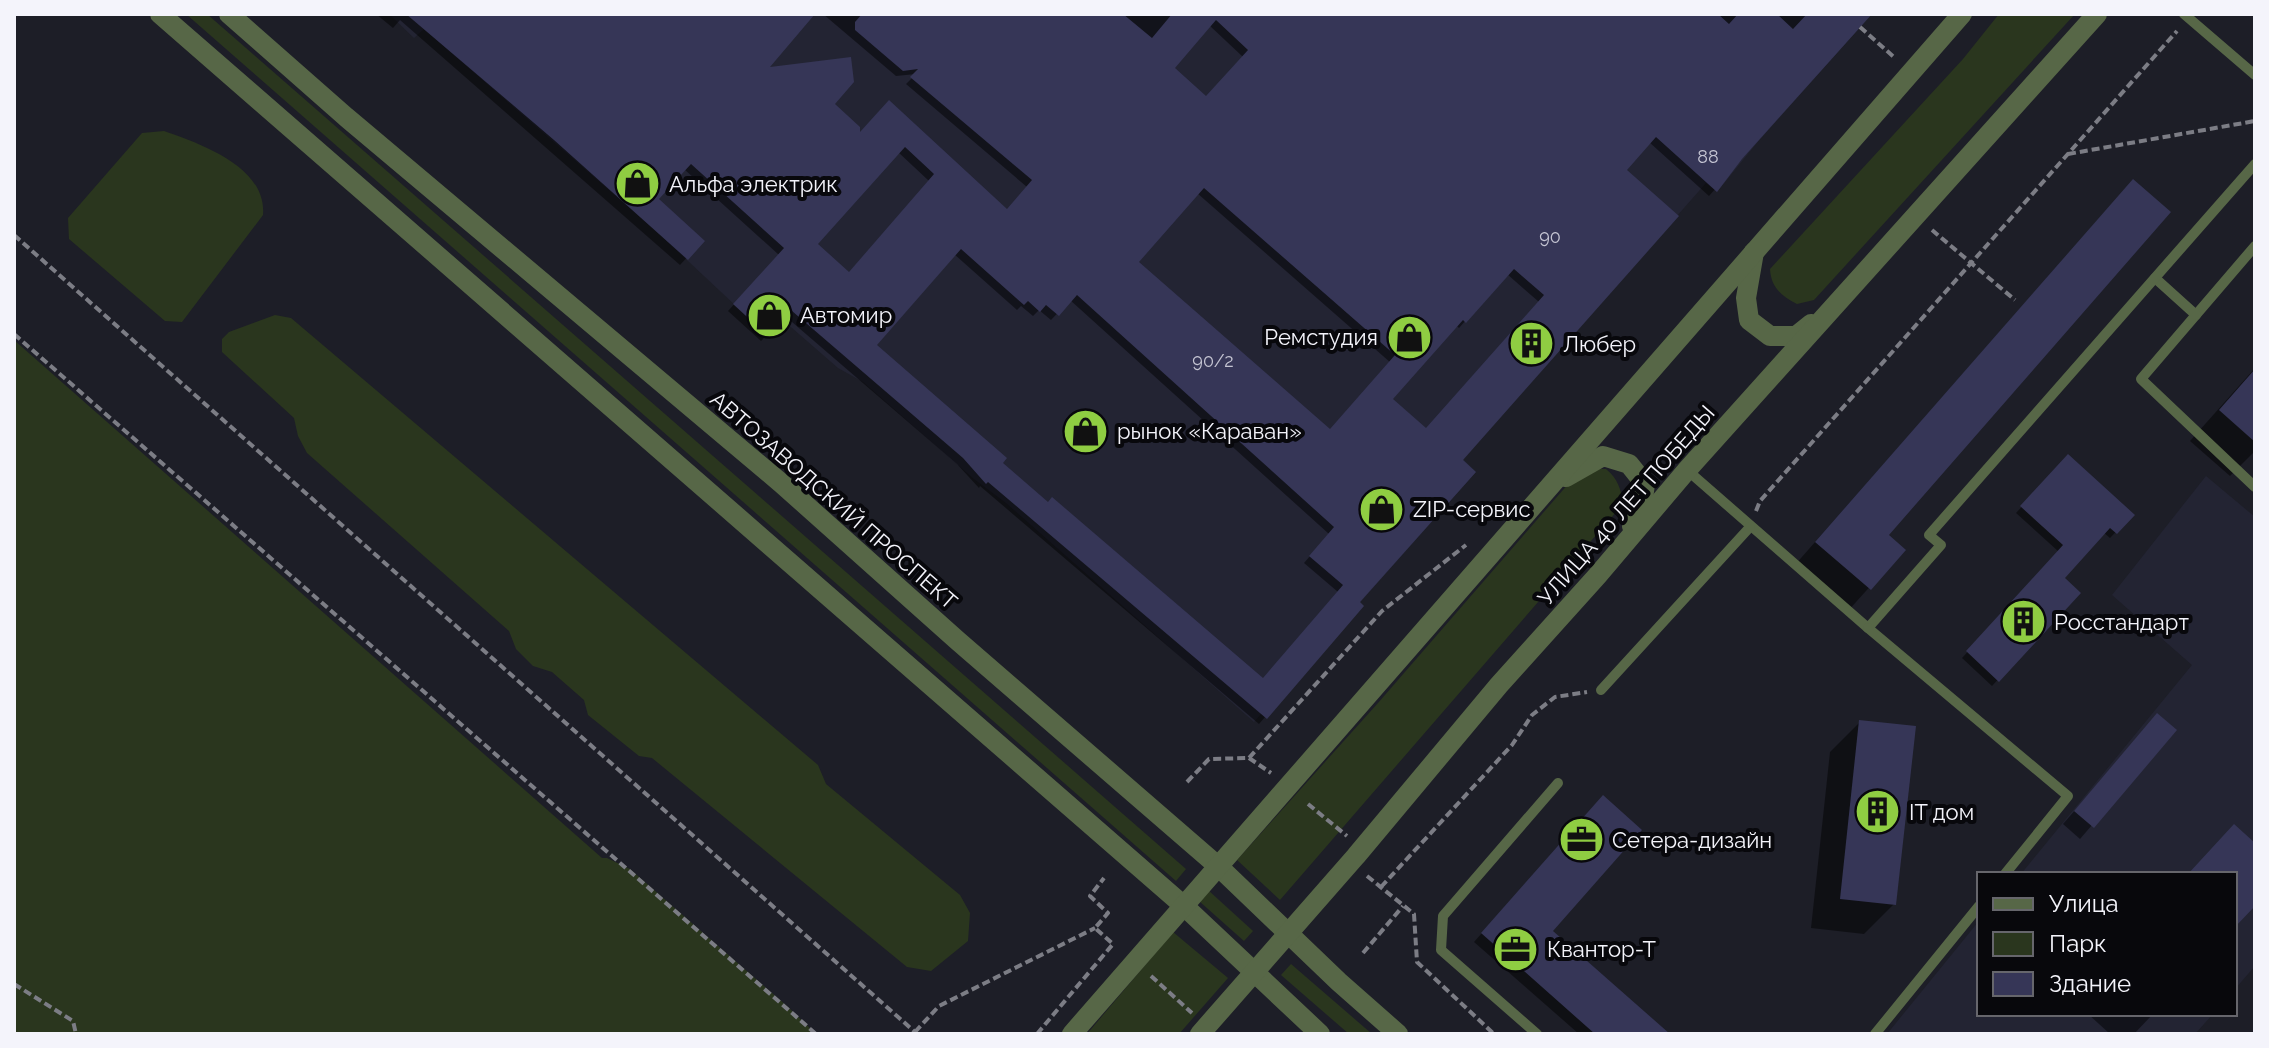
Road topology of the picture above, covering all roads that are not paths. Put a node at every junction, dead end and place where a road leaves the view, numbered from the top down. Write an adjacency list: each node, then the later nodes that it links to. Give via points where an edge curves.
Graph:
1 (160, 14): 23 (street)
2 (229, 14): 21 (street, АВТОЗАВОДСКИЙ ПРОСПЕКТ, via 781,483)
3 (1962, 14): 9 (street)
4 (2097, 14): 11 (street, УЛИЦА 40 ЛЕТ ПОБЕДЫ)
5 (2186, 16): 6 (lane)
6 (2255, 75)
7 (2255, 164): 10 (lane)
8 (2255, 246): 12 (lane)
9 (1754, 252): 11 (street, via 1746,298 1749,320 1770,336 1796,336); 14 (street)
10 (2155, 278): 12 (lane); 18 (lane, via 1929,535 1941,545)
11 (1842, 297): 13 (street, УЛИЦА 40 ЛЕТ ПОБЕДЫ)
12 (2196, 315): 15 (lane, via 2141,379)
13 (1687, 470): 16 (lane); 17 (street, УЛИЦА 40 ЛЕТ ПОБЕДЫ)
14 (1552, 485): 17 (street, via 1603,456 1629,464 1645,484 1642,506); 21 (street)
15 (2255, 487)
16 (1750, 527): 18 (lane); 19 (lane)
17 (1621, 548): 25 (street, УЛИЦА 40 ЛЕТ ПОБЕДЫ)
18 (1868, 628): 22 (lane, via 2068,796)
19 (1601, 690)
20 (1558, 783): 31 (lane, via 1443,916 1441,950)
21 (1219, 867): 23 (street); 25 (street, АВТОЗАВОДСКИЙ ПРОСПЕКТ)
22 (2007, 872)
23 (1184, 906): 26 (street); 28 (street)
24 (1977, 908): 32 (lane)
25 (1287, 933): 26 (street, УЛИЦА 40 ЛЕТ ПОБЕДЫ); 30 (street, АВТОЗАВОДСКИЙ ПРОСПЕКТ)
26 (1254, 971): 27 (street, УЛИЦА 40 ЛЕТ ПОБЕДЫ); 29 (street)
27 (1200, 1027)
28 (1072, 1034)
29 (1320, 1034)
30 (1398, 1034)
31 (1537, 1034)
32 (1875, 1034)

